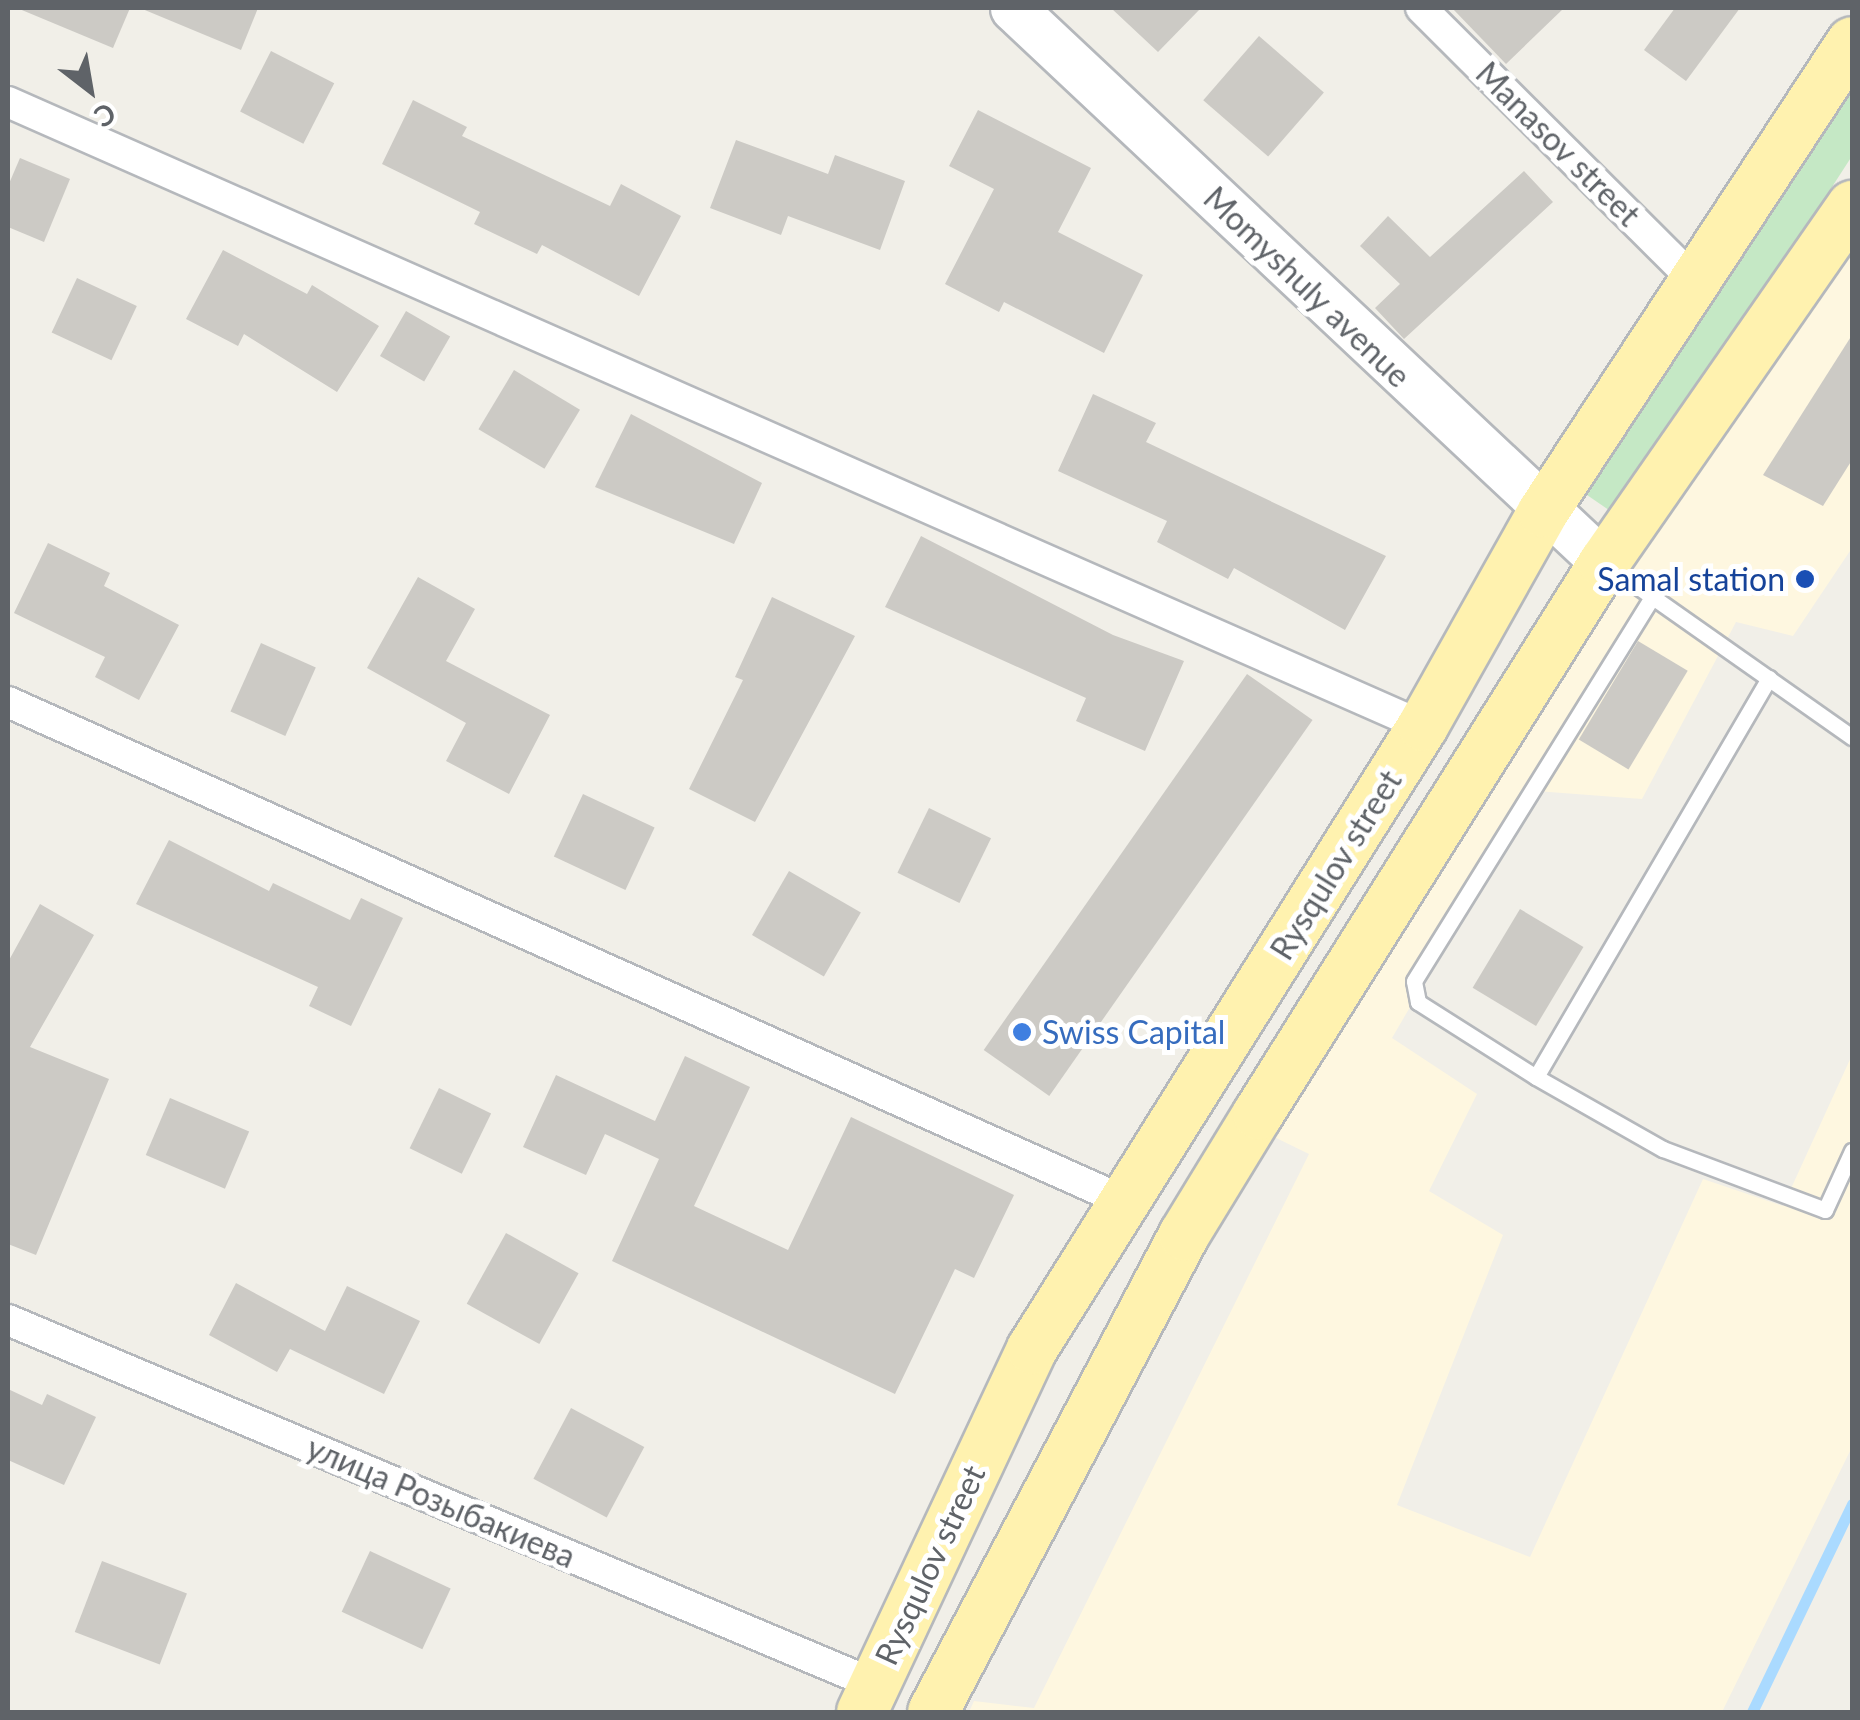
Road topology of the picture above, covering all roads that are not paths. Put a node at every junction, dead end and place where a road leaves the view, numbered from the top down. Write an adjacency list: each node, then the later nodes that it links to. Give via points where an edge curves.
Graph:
1 (1013, 8): 7 (main road, Momyshuly avenue)
2 (1422, 8): 6 (street, Manasov street)
3 (1852, 42): 6 (main road, Rysqulov street)
4 (8, 102): 12 (street)
5 (1852, 206): 8 (main road, Rysqulov street)
6 (1696, 280): 7 (main road, Rysqulov street)
7 (1544, 512): 8 (main road, Momyshuly avenue); 12 (main road, Rysqulov street)
8 (1604, 563): 9 (lane); 19 (main road, Rysqulov street, via 1258,1114)
9 (1652, 596): 10 (lane); 14 (lane, via 1414,981 1418,1002)
10 (1769, 678): 13 (lane); 14 (lane)
11 (8, 702): 16 (street)
12 (1424, 726): 16 (main road, Rysqulov street)
13 (1852, 737)
14 (1536, 1078): 15 (lane, via 1663,1149 1825,1210)
15 (1852, 1150)
16 (1124, 1201): 18 (main road, Rysqulov street)
17 (8, 1320): 20 (street, улица Розыбакиева)
18 (1032, 1349): 19 (main road); 20 (main road, Rysqulov street)
19 (1107, 1378): 21 (main road, Rysqulov street)
20 (868, 1698)
21 (932, 1712)

